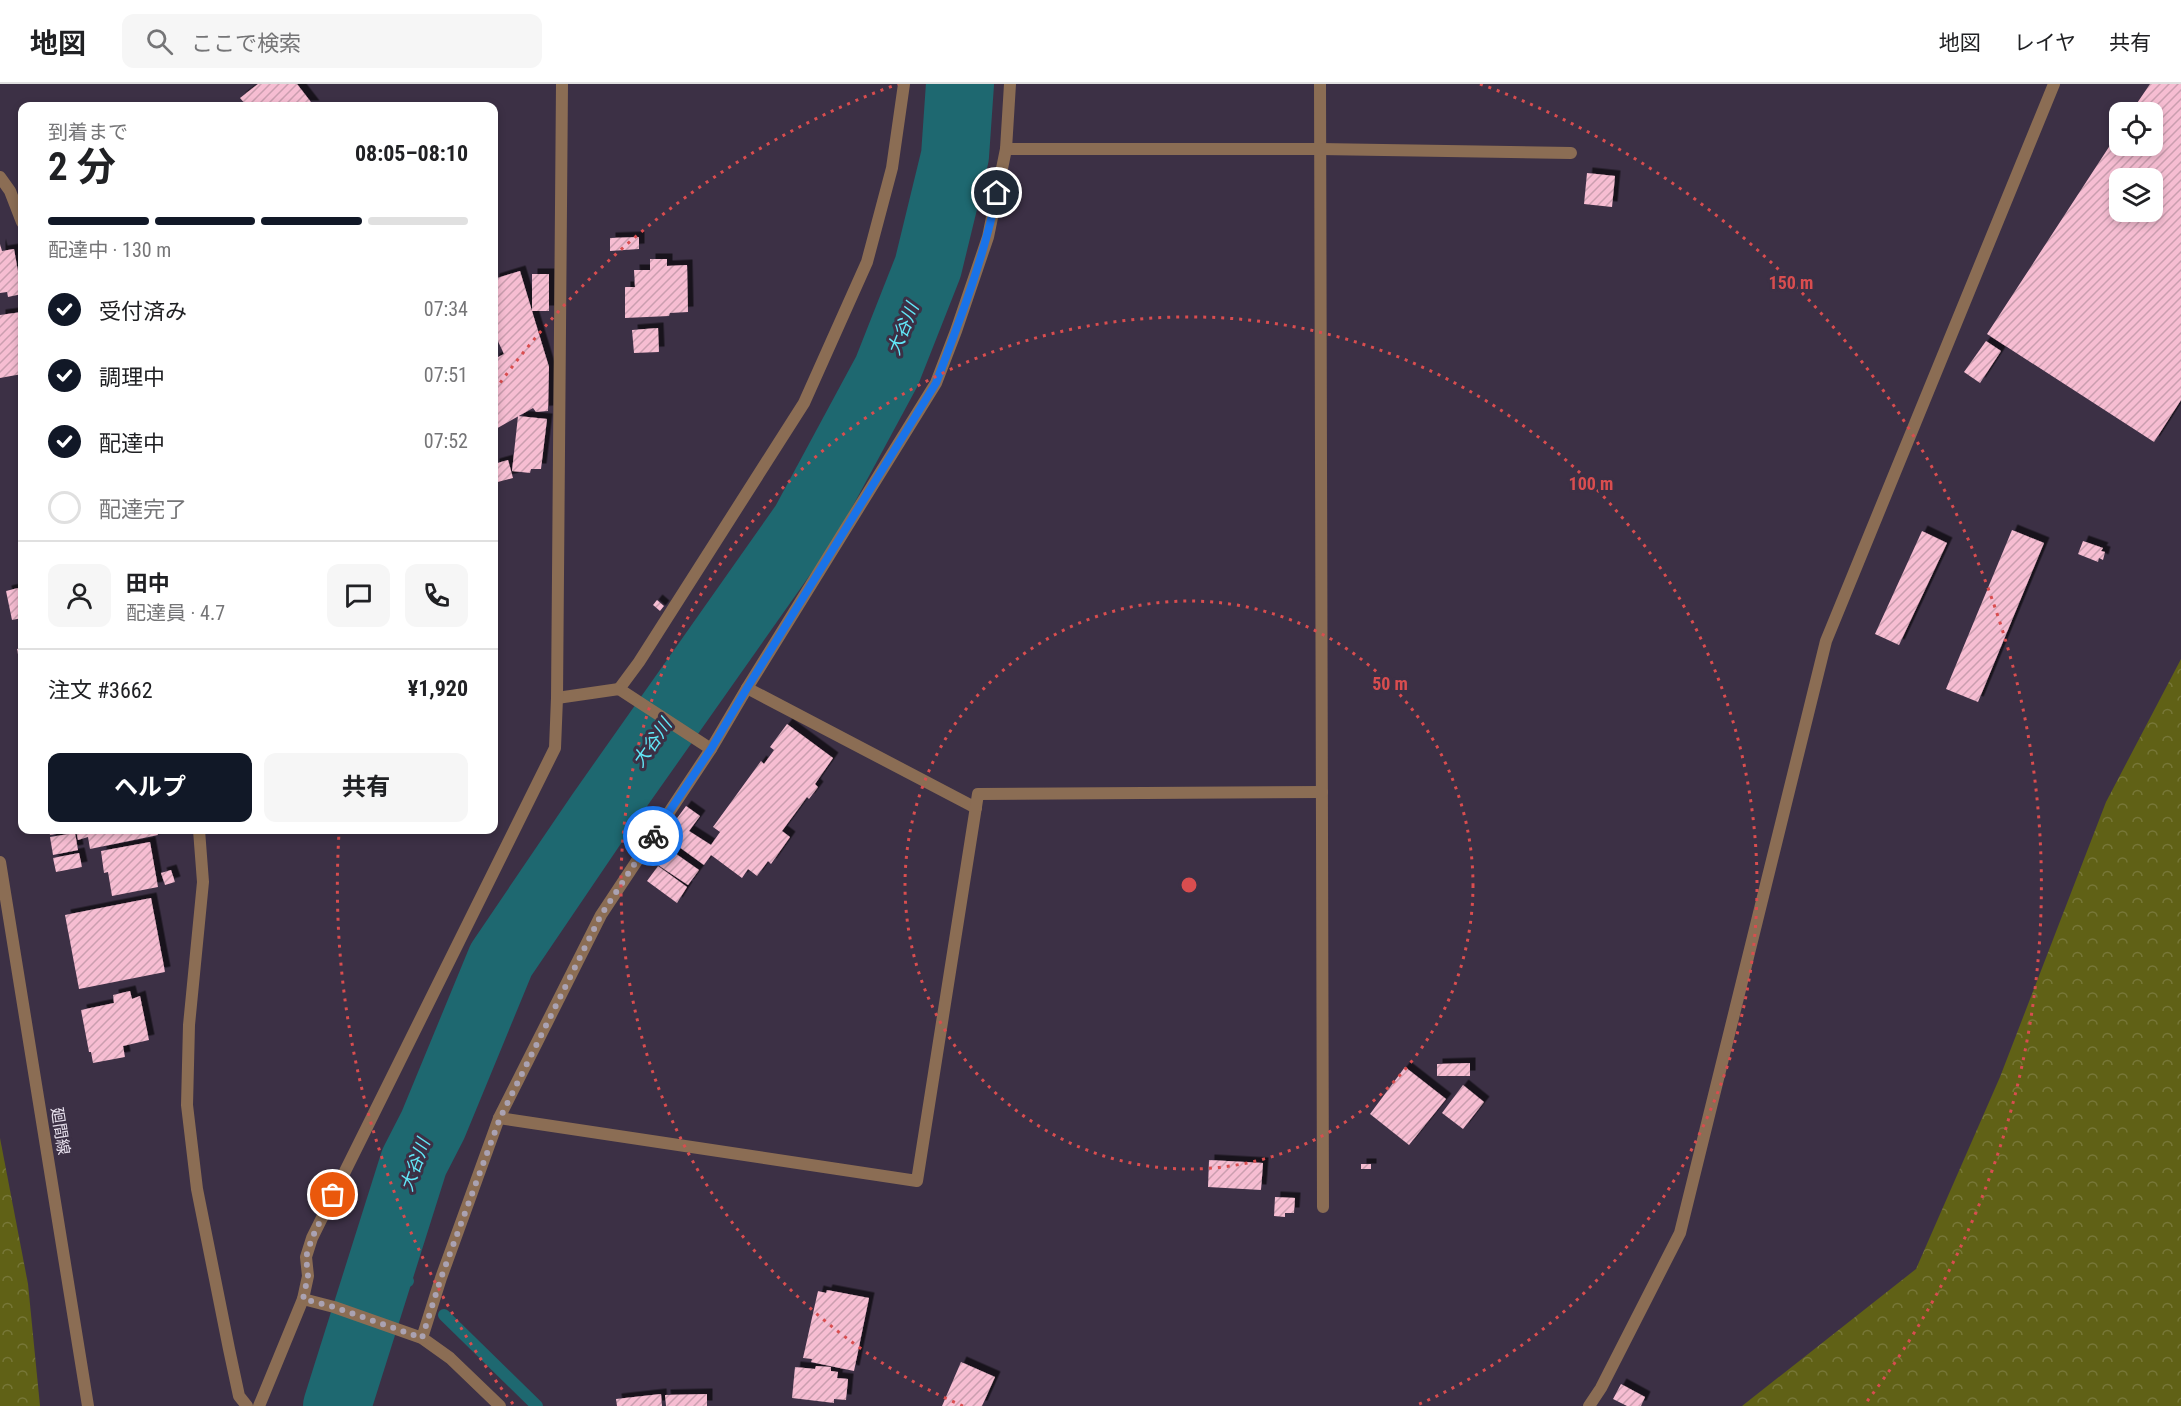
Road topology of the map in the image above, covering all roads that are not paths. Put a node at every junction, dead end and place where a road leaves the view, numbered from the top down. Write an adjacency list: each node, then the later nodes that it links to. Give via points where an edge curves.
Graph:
1 (562, 84): 13 (street)
2 (904, 84): 12 (street, via 892,168 867,262 804,403)
3 (1010, 84): 6 (street)
4 (1320, 84): 7 (street)
5 (2054, 84): 28 (street, via 1826,641 1680,1233)
6 (1006, 149): 7 (street); 11 (street, via 988,237 936,383)
7 (1320, 149): 8 (street); 15 (street)
8 (1571, 153)
9 (0, 177): 10 (street)
10 (18, 212)
11 (747, 688): 14 (street); 16 (street)
12 (619, 689): 13 (street); 14 (street)
13 (557, 698): 22 (street, via 555,748 312,1238 306,1257 308,1276)
14 (711, 749): 20 (street, via 601,915)
15 (1322, 792): 16 (street, via 978,794); 21 (street)
16 (976, 808): 20 (street, via 917,1181)
17 (199, 834): 25 (street, via 203,882 189,1025 187,1105 197,1189 224,1326 239,1395)
18 (0, 862): 19 (street, 廻間線)
19 (5, 916): 24 (street, 廻間線)
20 (500, 1118): 23 (street)
21 (1323, 1207)
22 (303, 1299): 23 (street); 26 (street)
23 (422, 1338): 27 (street, via 450,1358)
24 (88, 1406)
25 (247, 1406)
26 (260, 1406)
27 (500, 1406)
28 (1589, 1406)

